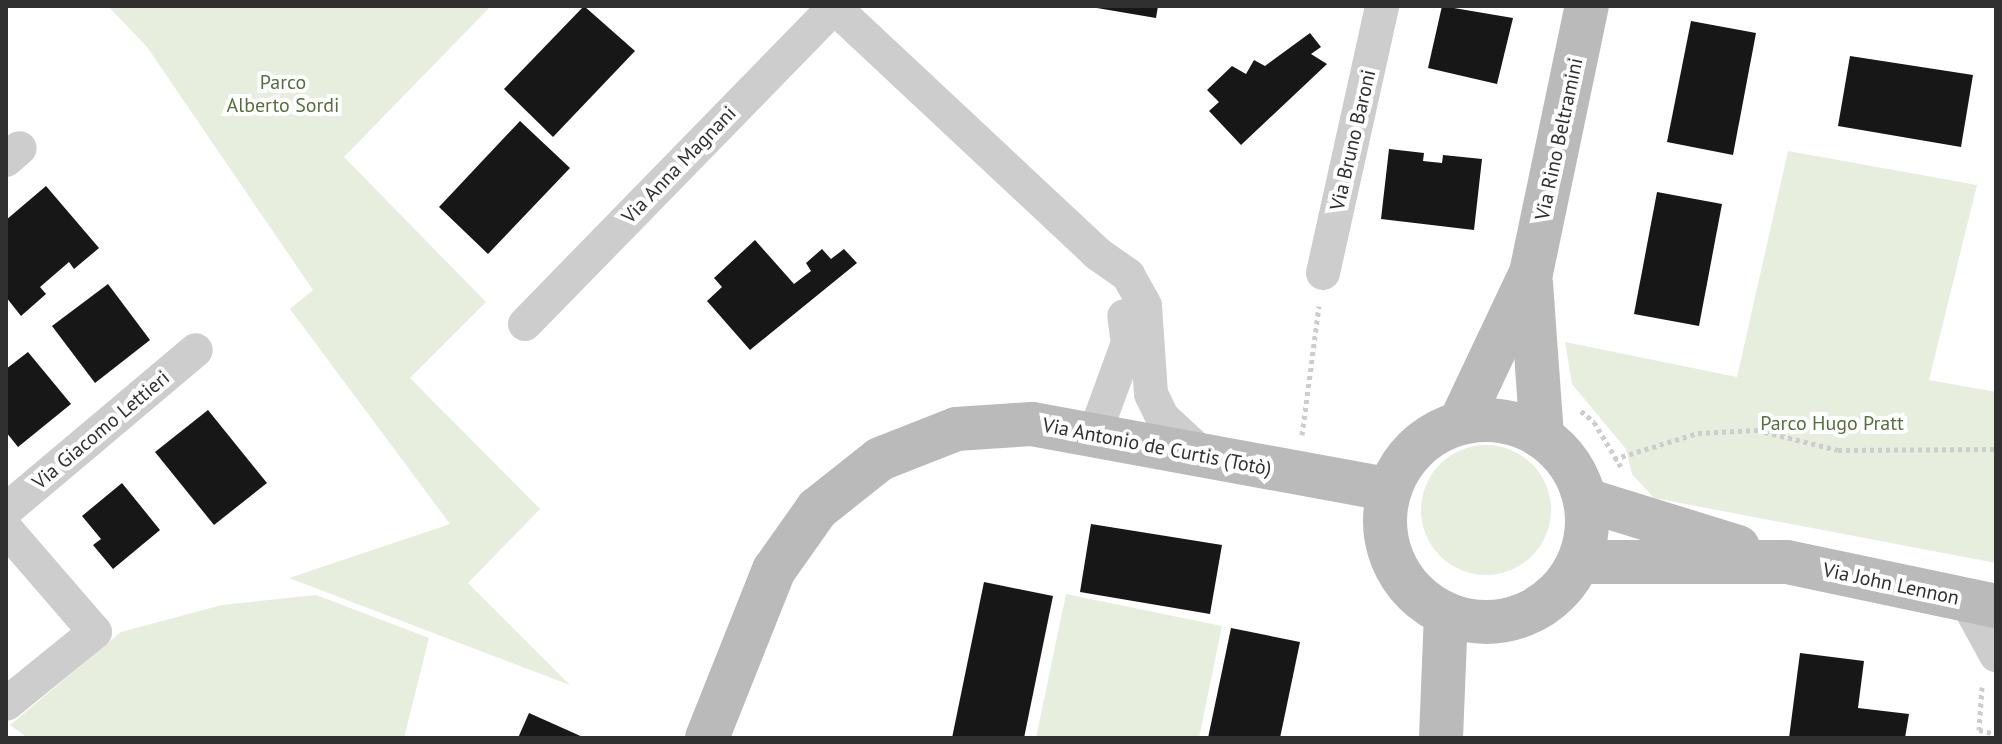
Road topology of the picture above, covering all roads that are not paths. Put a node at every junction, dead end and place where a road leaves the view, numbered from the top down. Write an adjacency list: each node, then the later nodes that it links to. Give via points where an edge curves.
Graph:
1 (834, 6): 4 (street, Via Anna Magnani); 7 (street, Via Anna Magnani)
2 (1382, 6): 5 (street, Via Bruno Baroni)
3 (1587, 6): 6 (street, Via Rino Beltramini)
4 (1098, 254): 10 (street, Via Anna Magnani, via 1120,295 1128,343); 12 (street, Via Anna Magnani, via 1128,275 1145,306 1146,369 1162,417)
5 (1323, 273)
6 (1531, 273): 9 (street, Via Rino Beltramini); 11 (street, Via Rino Beltramini)
7 (525, 324)
8 (196, 350): 15 (street, Via Giacomo Lettieri)
9 (1460, 423): 11 (street, via 1508,420); 13 (street, via 1429,437 1405,461)
10 (1095, 433): 12 (street, Via Antonio de Curtis (Totò)); 25 (street, Via Antonio de Curtis (Totò), via 1032,424 956,429 880,459 817,509 774,570)
11 (1542, 437): 14 (street, via 1574,469)
12 (1203, 455): 13 (street, Via Antonio de Curtis (Totò))
13 (1390, 490): 20 (street, via 1384,522 1389,552 1403,581 1425,603)
14 (1586, 500): 17 (street); 18 (street, Via John Lennon)
15 (6, 510)
16 (6, 529): 23 (street, via 95,632)
17 (1580, 562): 18 (street, Via John Lennon); 21 (street, via 1564,588 1541,608)
18 (1787, 562): 19 (street, Via John Lennon)
19 (1981, 603): 22 (street)
20 (1446, 614): 21 (street); 24 (street)
21 (1495, 622): 24 (street)
22 (1989, 669)
23 (6, 704)
24 (1443, 728)
25 (707, 738)

